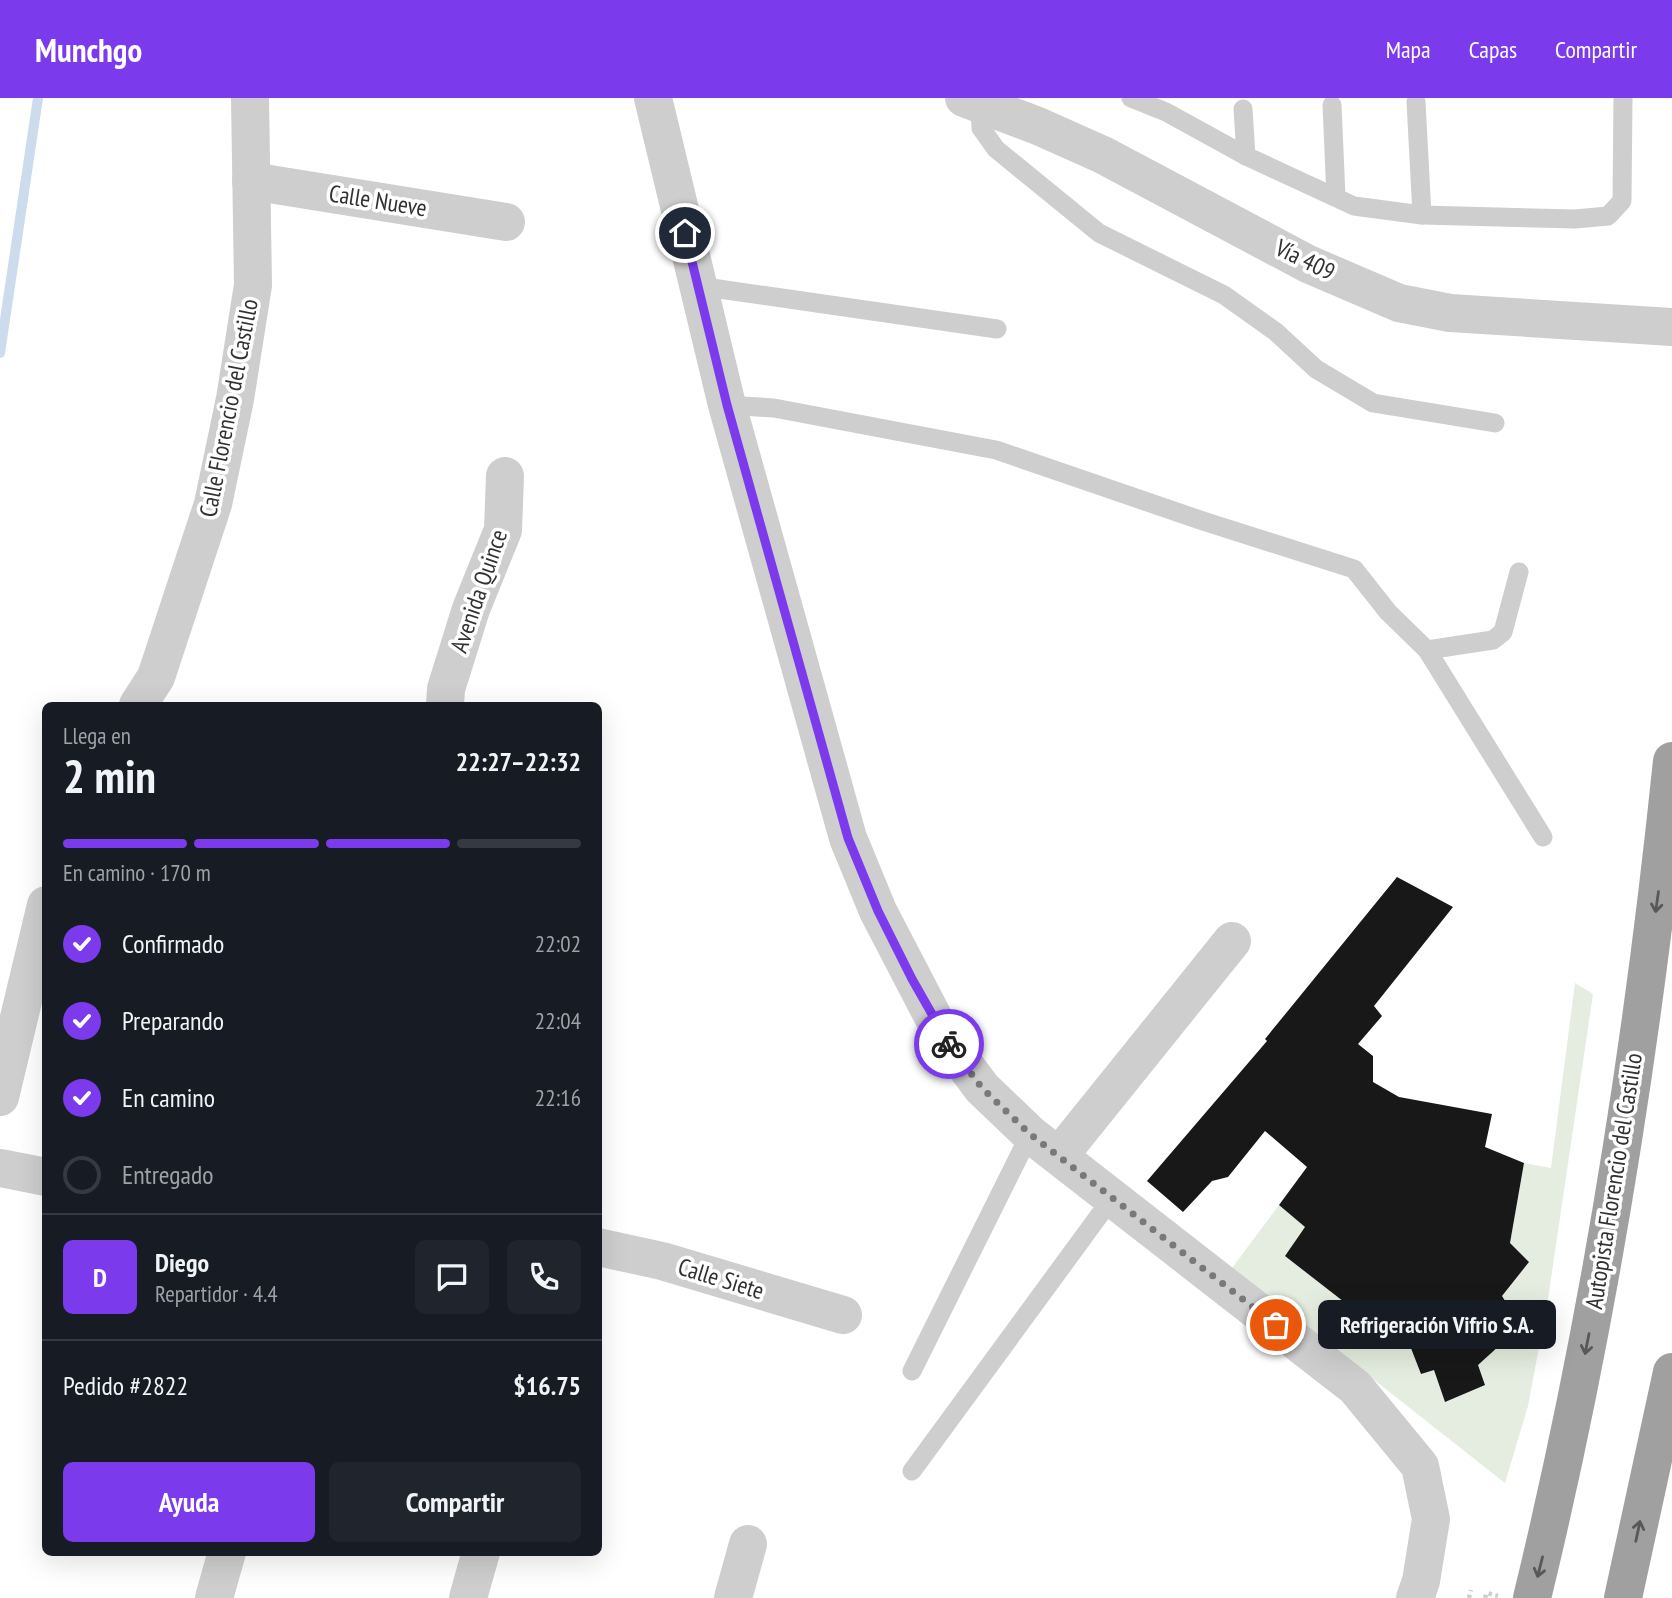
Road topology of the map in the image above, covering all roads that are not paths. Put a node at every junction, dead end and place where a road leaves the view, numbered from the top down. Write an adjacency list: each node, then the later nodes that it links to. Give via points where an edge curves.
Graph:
1 (250, 98): 10 (street, Calle Florencio del Castillo)
2 (653, 98): 14 (street)
3 (1131, 98): 9 (lane)
4 (1623, 98): 12 (lane, via 1622,201 1608,216)
5 (972, 101): 15 (street, Vía 409, via 1103,155 1308,264 1399,303 1450,313); 18 (lane, via 981,128 996,149 1099,233 1224,295 1276,332 1316,369 1373,402)
6 (1416, 102): 12 (lane)
7 (1332, 105): 11 (lane)
8 (1243, 109): 9 (lane)
9 (1246, 156): 11 (lane)
10 (251, 181): 13 (street, Calle Nueve); 22 (street, Calle Florencio del Castillo, via 253,285 214,504 156,677)
11 (1336, 197): 12 (lane, via 1354,206)
12 (1422, 215)
13 (506, 222)
14 (698, 286): 16 (lane); 17 (street)
15 (1672, 327)
16 (997, 329)
17 (727, 405): 21 (lane, via 774,408 996,450 1354,569 1388,612); 29 (street, via 848,838 878,911 943,1036 982,1088)
18 (1495, 423)
19 (505, 476): 23 (street, Avenida Quince, via 503,530 471,609)
20 (1519, 572): 21 (lane, via 1503,632 1493,640)
21 (1427, 650): 25 (lane)
22 (140, 702)
23 (445, 702)
24 (1672, 761): 45 (highway, Autopista Florencio del Castillo, one-way to 45, via 1612,1218)
25 (1543, 837)
26 (42, 924): 28 (street)
27 (1232, 941): 29 (street)
28 (0, 1097)
29 (1045, 1145): 32 (street); 35 (lane)
30 (0, 1168): 31 (street)
31 (42, 1176)
32 (1112, 1198): 37 (lane); 44 (street, via 1355,1387 1420,1466 1430,1518)
33 (602, 1248): 34 (street, Calle Siete)
34 (843, 1315)
35 (912, 1371)
36 (1672, 1372): 46 (highway, one-way to 36)
37 (912, 1471)
38 (748, 1544): 43 (street)
39 (226, 1556): 41 (street)
40 (480, 1556): 42 (street)
41 (214, 1598)
42 (468, 1598)
43 (733, 1598)
44 (1415, 1598)
45 (1532, 1598)
46 (1623, 1598)

